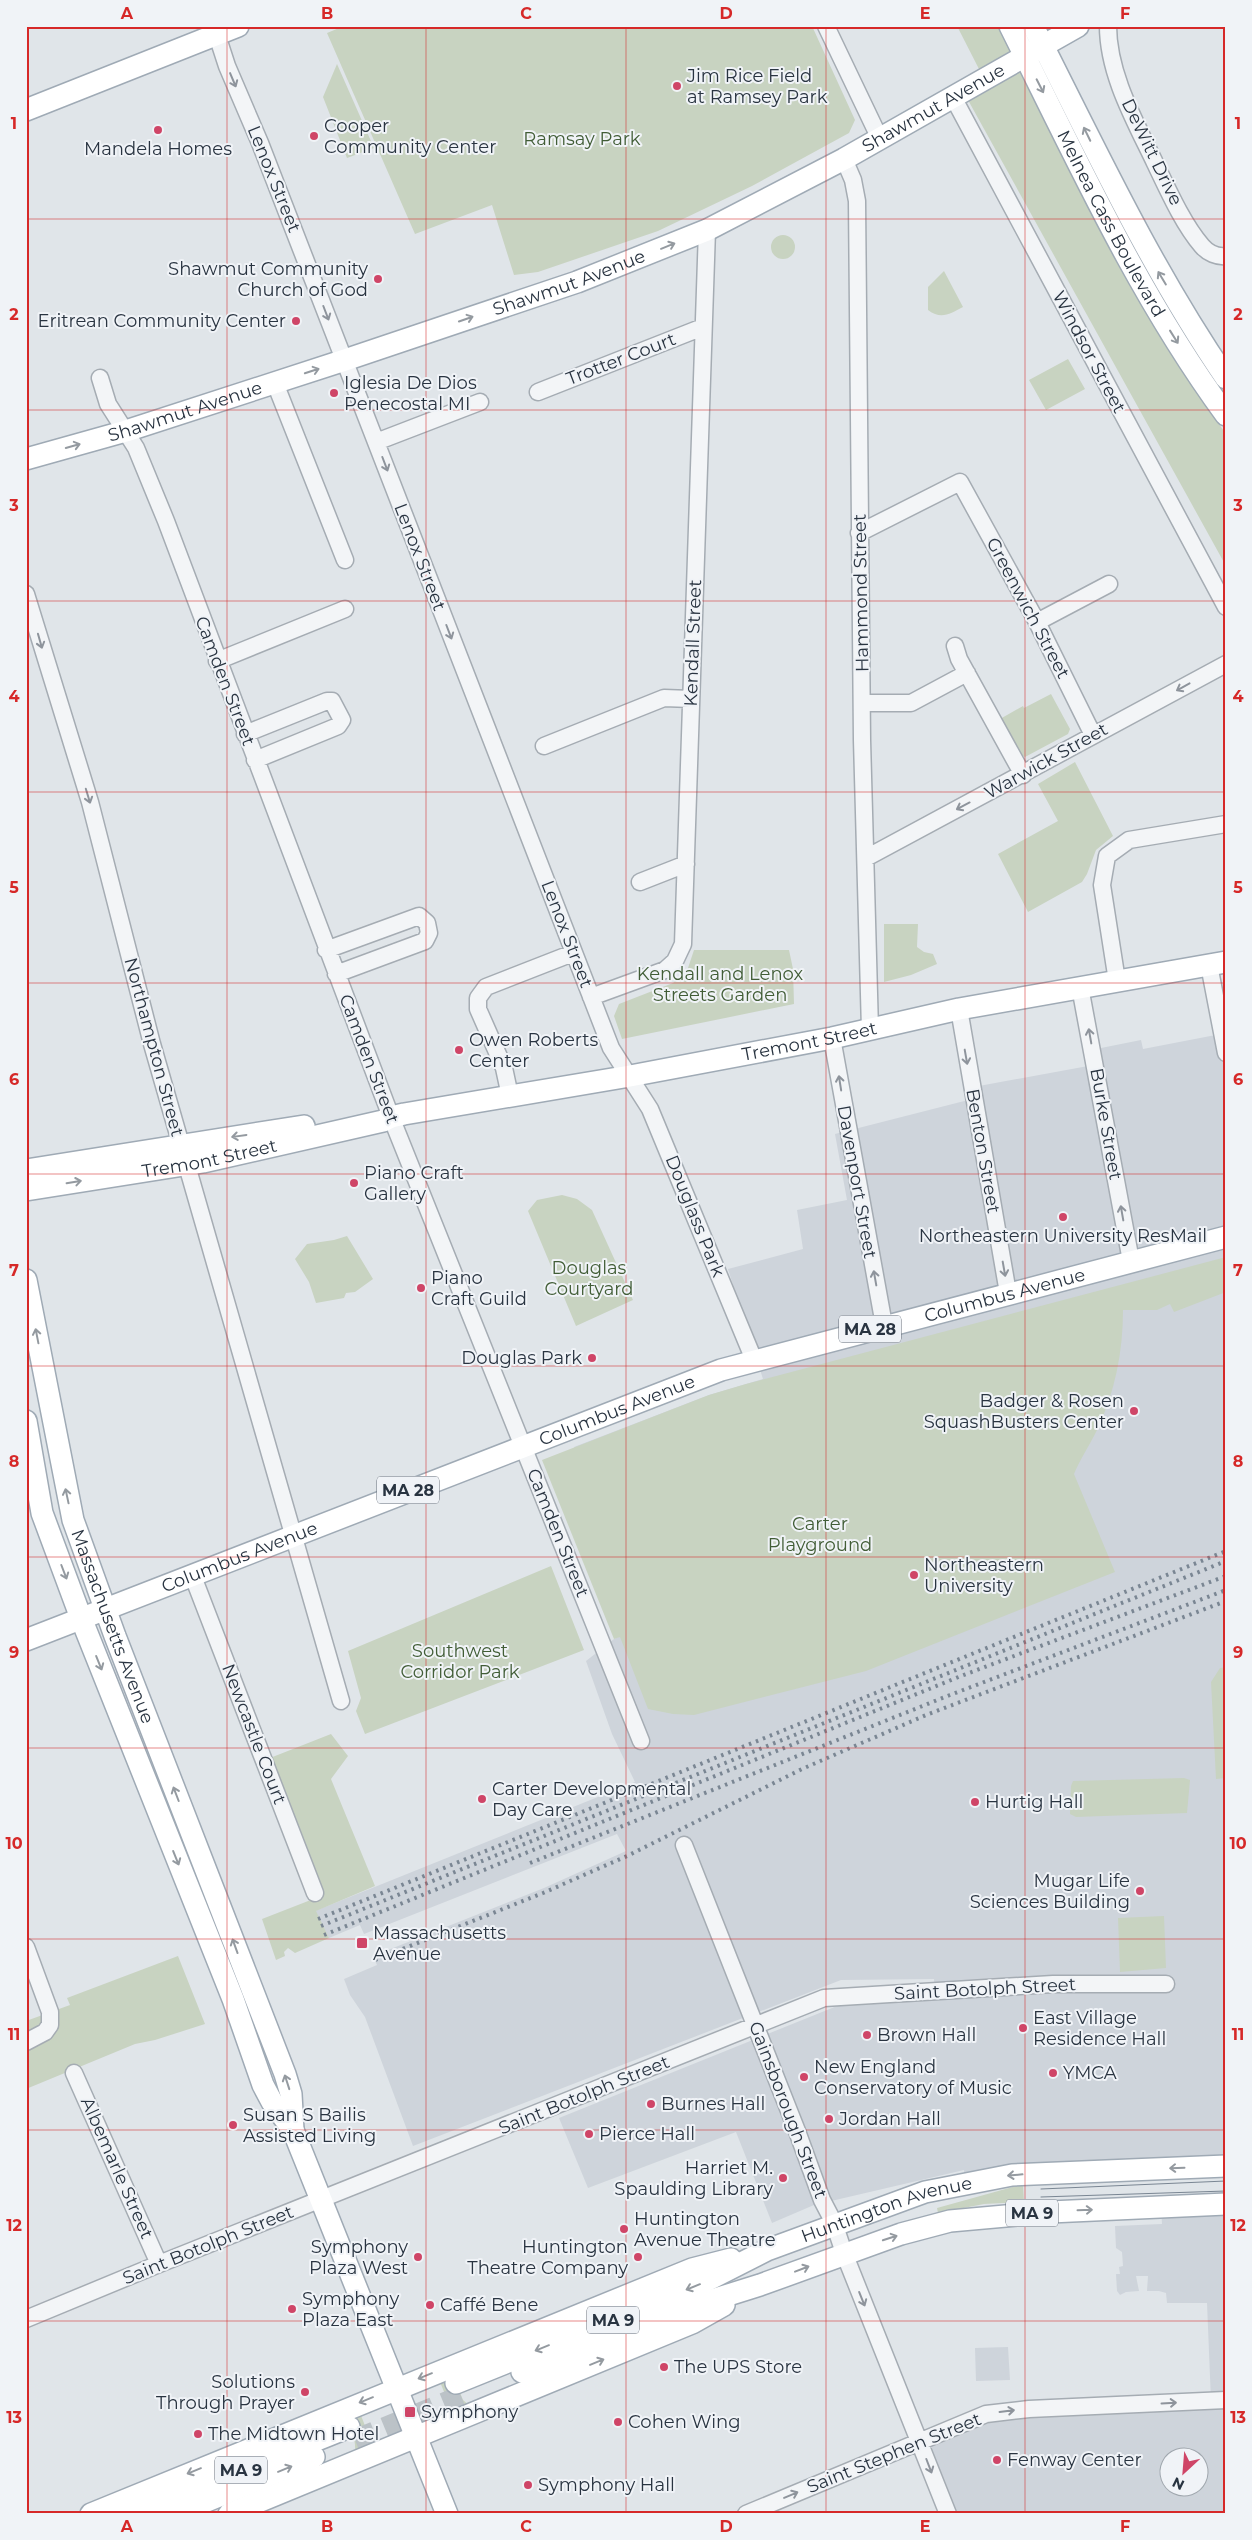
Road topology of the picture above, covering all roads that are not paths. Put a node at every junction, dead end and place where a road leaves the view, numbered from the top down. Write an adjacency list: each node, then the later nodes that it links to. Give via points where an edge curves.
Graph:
1 (238, 26): 7 (main road)
2 (826, 26): 11 (street)
3 (1010, 26): 8 (main road, Melnea Cass Boulevard)
4 (1033, 26): 8 (main road, Melnea Cass Boulevard)
5 (1078, 26): 8 (main road, Shawmut Avenue)
6 (1108, 26): 14 (street, DeWitt Drive, via 1109,51 1129,109 1173,200 1203,247 1218,257)
7 (215, 30): 10 (main road); 16 (street, Lenox Street, one-way to 16)
8 (1034, 52): 9 (main road, Shawmut Avenue); 18 (main road, Melnea Cass Boulevard, one-way to 8, via 1184,315); 22 (main road, Melnea Cass Boulevard, one-way to 22, via 1137,275)
9 (953, 97): 11 (main road, Shawmut Avenue); 30 (street, Windsor Street)
10 (26, 110)
11 (880, 138): 12 (main road, Shawmut Avenue)
12 (844, 159): 13 (main road, Shawmut Avenue); 26 (street, Hammond Street, via 857,201)
13 (706, 230): 15 (street, Kendall Street); 16 (main road, Shawmut Avenue, one-way to 13, via 577,282)
14 (1226, 256)
15 (703, 326): 20 (street, Trotter Court); 37 (street, Kendall Street)
16 (345, 360): 19 (main road, Shawmut Avenue, one-way to 16); 24 (street, Lenox Street)
17 (100, 378): 23 (street, Camden Street, via 108,404)
18 (1226, 378)
19 (275, 384): 23 (main road, Shawmut Avenue); 27 (street)
20 (538, 392)
21 (480, 402): 24 (street)
22 (1226, 415)
23 (126, 431): 25 (main road, Shawmut Avenue, one-way to 23); 34 (street, Camden Street, via 166,521)
24 (376, 442): 49 (street, Lenox Street, one-way to 49)
25 (26, 459)
26 (859, 533): 32 (street, Greenwich Street, via 960,482); 38 (street, Hammond Street)
27 (345, 560)
28 (1109, 584): 32 (street)
29 (26, 594): 62 (street, Northampton Street, one-way to 62, via 90,802 152,1044)
30 (1226, 607)
31 (346, 610): 34 (street)
32 (1037, 622): 40 (street, Greenwich Street)
33 (955, 646): 36 (street)
34 (217, 661): 39 (street, Camden Street)
35 (1226, 664): 40 (street, Warwick Street, one-way to 40)
36 (967, 672): 38 (street, via 911,702); 43 (street)
37 (691, 699): 41 (street, via 664,698); 46 (street, Kendall Street)
38 (862, 703): 45 (street, Hammond Street)
39 (245, 734): 42 (street, Camden Street); 42 (street, via 327,701 335,704 342,720 338,726)
40 (1093, 735): 43 (street, Warwick Street)
41 (544, 746)
42 (254, 760): 48 (street, Camden Street)
43 (1022, 775): 45 (street, Warwick Street, one-way to 45)
44 (1226, 824): 52 (street, via 1129,840 1107,856 1102,885)
45 (866, 858): 56 (street, Hammond Street)
46 (686, 864): 47 (street); 54 (street, Kendall Street, via 683,944 675,961 662,971)
47 (640, 882)
48 (326, 950): 51 (street, Camden Street); 51 (street, via 419,916 427,923 429,933 425,941)
49 (573, 953): 54 (street, Lenox Street); 60 (street, via 486,986 478,998 478,1009 504,1068)
50 (1218, 964): 52 (main road, Tremont Street); 58 (street)
51 (336, 974): 61 (street, Camden Street)
52 (1118, 981): 53 (main road, Tremont Street)
53 (1080, 987): 55 (main road, Tremont Street); 66 (street, Burke Street, one-way to 53)
54 (591, 997): 59 (street, Lenox Street, via 611,1048)
55 (959, 1009): 56 (main road, Tremont Street); 68 (street, Benton Street, one-way to 68)
56 (870, 1030): 57 (main road, Tremont Street)
57 (832, 1038): 59 (main road, Tremont Street); 69 (street, Davenport Street, one-way to 57)
58 (1226, 1053)
59 (630, 1076): 60 (main road, Tremont Street); 70 (street, Douglass Park, via 650,1109)
60 (510, 1096): 61 (main road, Tremont Street)
61 (391, 1117): 62 (main road, Tremont Street, via 383,1115); 72 (street, Camden Street)
62 (184, 1154): 63 (main road, Tremont Street); 64 (main road, Tremont Street, one-way to 62); 73 (street, Northampton Street)
63 (26, 1170)
64 (26, 1190)
65 (1226, 1237): 66 (main road, Columbus Avenue / MA 28)
66 (1131, 1261): 68 (main road, Columbus Avenue / MA 28)
67 (26, 1280): 75 (main road, Massachusetts Avenue, one-way to 67, via 69,1506)
68 (1008, 1293): 69 (main road, Columbus Avenue / MA 28)
69 (884, 1326): 70 (main road, Columbus Avenue / MA 28)
70 (754, 1360): 72 (main road, Columbus Avenue / MA 28, via 645,1397)
71 (26, 1421): 76 (main road, Massachusetts Avenue, one-way to 76, via 42,1513)
72 (522, 1445): 73 (main road, Columbus Avenue / MA 28); 79 (street, Camden Street)
73 (293, 1535): 74 (main road, Columbus Avenue / MA 28); 78 (street, Northampton Street)
74 (192, 1574): 75 (main road, Columbus Avenue / MA 28); 81 (street, Newcastle Court)
75 (104, 1609): 76 (main road, Columbus Avenue / MA 28); 87 (main road, Massachusetts Avenue, one-way to 75, via 291,2094 285,2074)
76 (81, 1618): 77 (main road, Columbus Avenue / MA 28); 87 (main road, Massachusetts Avenue, one-way to 87, via 233,1999 263,2085)
77 (26, 1640)
78 (341, 1701)
79 (641, 1741)
80 (684, 1845): 84 (street, Gainsborough Street)
81 (315, 1893)
82 (26, 1947): 85 (street, via 49,2008 50,2021 46,2032)
83 (1166, 1984): 84 (street, Saint Botolph Street, via 1053,1984 832,1998)
84 (755, 2026): 89 (street, Saint Botolph Street); 91 (street, Gainsborough Street, via 822,2200)
85 (26, 2042)
86 (74, 2073): 94 (street, Albemarle Street)
87 (293, 2130): 89 (main road, Massachusetts Avenue)
88 (1226, 2166): 91 (main road, Huntington Avenue / MA 9, one-way to 91, via 1012,2175 925,2192)
89 (321, 2200): 94 (street, Saint Botolph Street); 97 (main road, Massachusetts Avenue)
90 (1226, 2204): 93 (main road, Huntington Avenue / MA 9, one-way to 90, via 901,2234 959,2220 1050,2212)
91 (834, 2223): 92 (main road, Huntington Avenue / MA 9); 93 (street, Gainsborough Street)
92 (768, 2250): 95 (main road, Huntington Avenue / MA 9, one-way to 95, via 700,2284 459,2390); 97 (main road, one-way to 97, via 692,2269)
93 (844, 2253): 95 (main road, Huntington Avenue / MA 9, one-way to 93); 100 (street, Gainsborough Street, one-way to 100)
94 (159, 2264): 96 (street, Saint Botolph Street)
95 (760, 2285): 99 (main road, one-way to 95, via 692,2323)
96 (26, 2320)
97 (396, 2388): 99 (main road, Massachusetts Avenue); 101 (main road, one-way to 101)
98 (1226, 2400): 100 (street, Saint Stephen Street, one-way to 98, via 965,2421 1006,2410)
99 (416, 2436): 104 (main road); 105 (main road, Massachusetts Avenue)
100 (920, 2441): 106 (street, Saint Stephen Street, one-way to 100); 107 (street, Gainsborough Street, one-way to 107)
101 (92, 2514)
102 (133, 2514): 103 (main road, MA 9, one-way to 102, via 352,2433)
103 (175, 2514)
104 (229, 2514)
105 (447, 2514)
106 (746, 2514)
107 (948, 2514)

